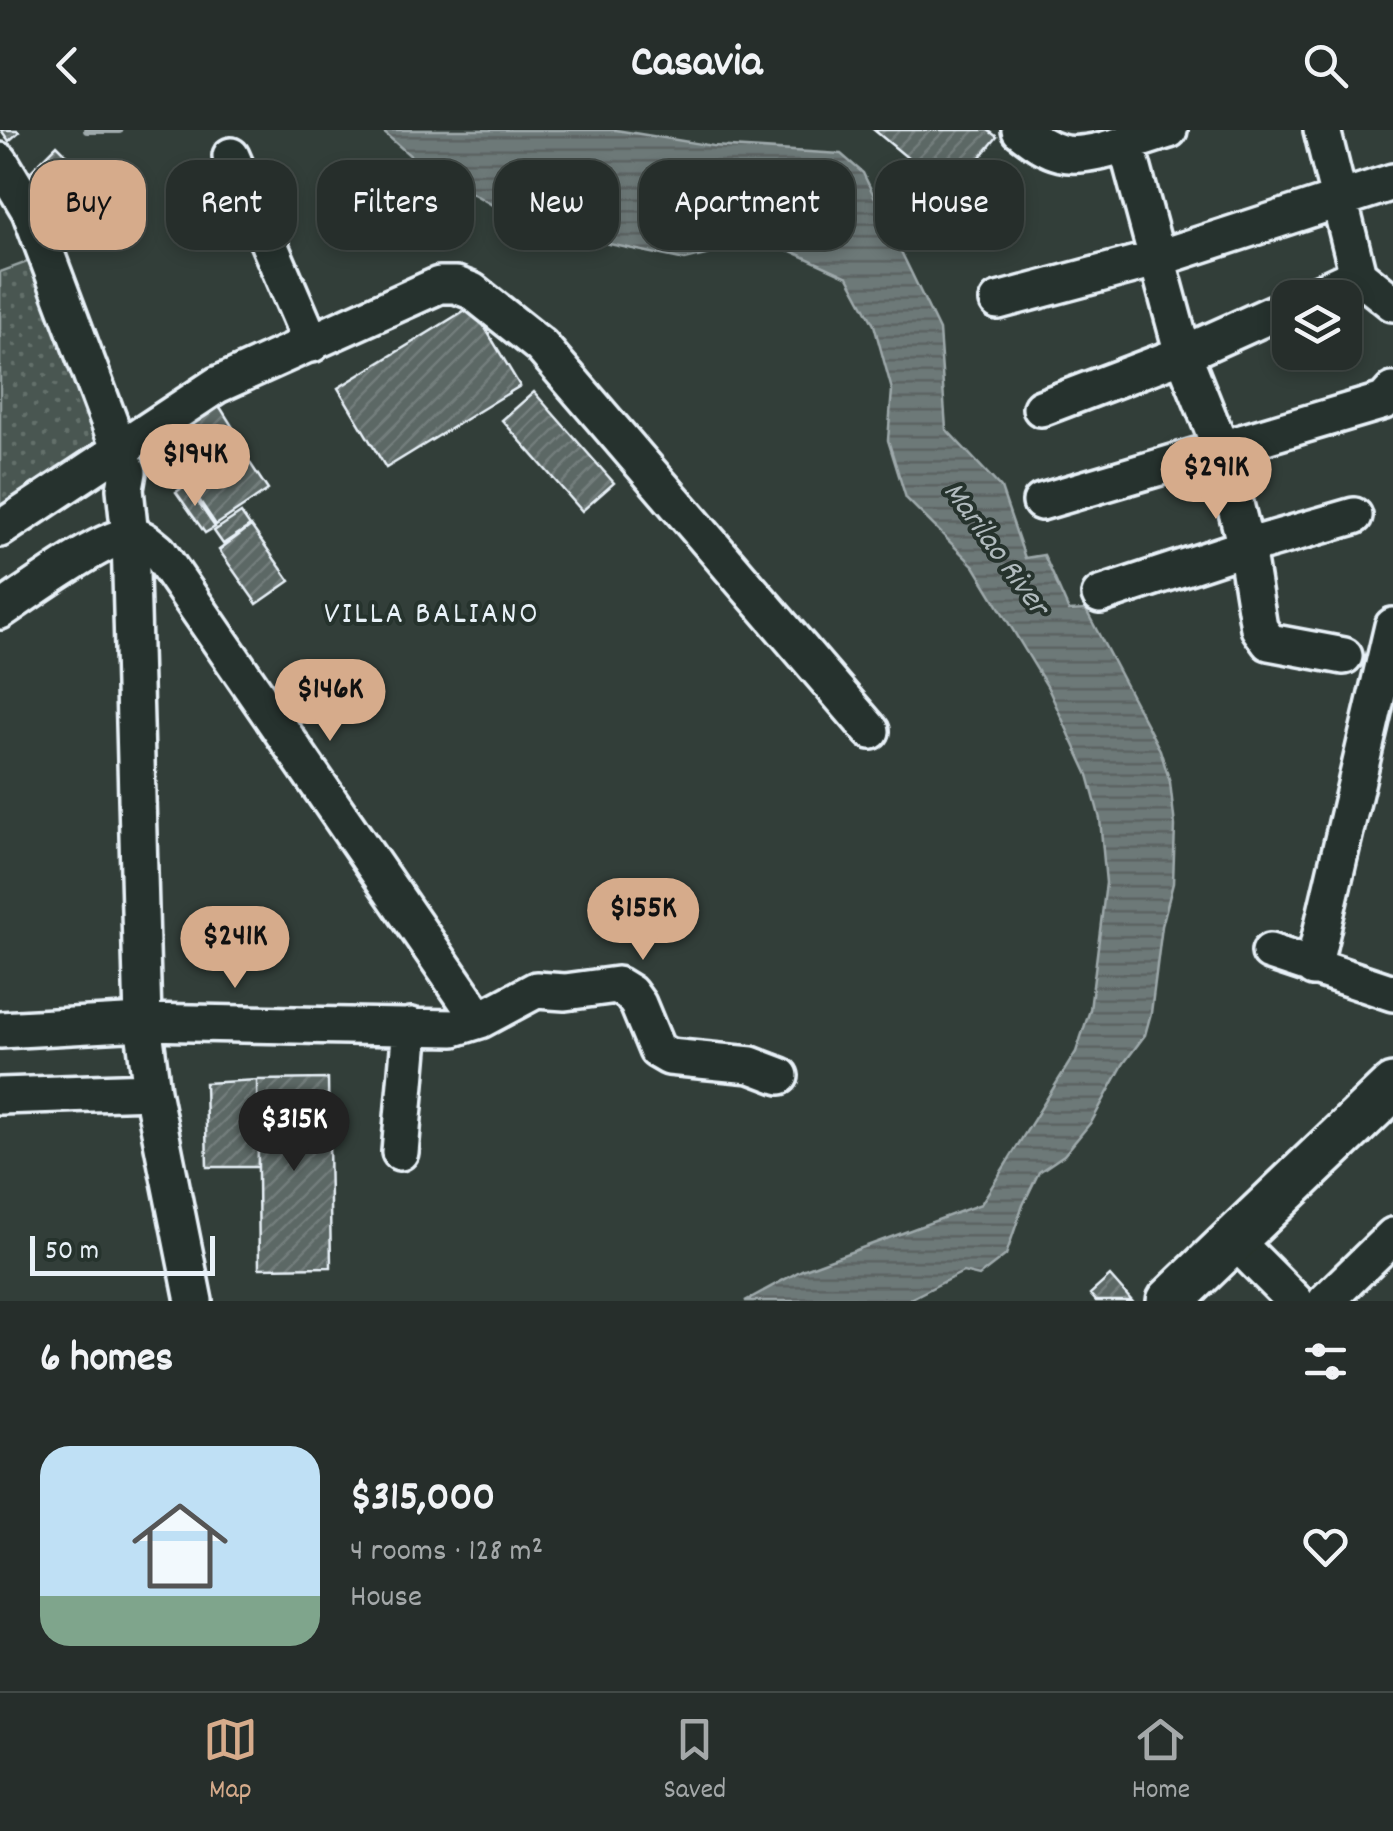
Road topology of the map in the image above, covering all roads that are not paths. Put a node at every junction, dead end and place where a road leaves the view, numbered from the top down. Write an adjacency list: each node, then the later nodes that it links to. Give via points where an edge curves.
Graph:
1 (1020, 130): 4 (street, via 1064,154)
2 (1169, 130): 4 (street)
3 (1322, 130): 8 (street)
4 (1126, 143): 10 (street)
5 (231, 156): 16 (street)
6 (0, 161): 9 (street)
7 (1393, 182): 8 (street)
8 (1342, 198): 10 (street); 11 (street)
9 (15, 212): 21 (street)
10 (1159, 258): 13 (street); 17 (street)
11 (1358, 274): 12 (street); 14 (street)
12 (1346, 280)
13 (998, 300)
14 (1393, 303)
15 (1272, 314): 17 (street)
16 (312, 344): 21 (street, via 217,384); 31 (street, via 439,285 472,291 541,346)
17 (1184, 354): 19 (street); 20 (street)
18 (1393, 390): 20 (street, via 1384,401)
19 (1040, 408)
20 (1221, 449): 22 (street); 26 (street)
21 (120, 451): 24 (street); 25 (street, via 128,472)
22 (1041, 502)
23 (1354, 516): 26 (street)
24 (0, 529)
25 (130, 536): 28 (street, via 108,542); 35 (street, via 158,551); 36 (street)
26 (1246, 546): 27 (street); 30 (street, via 1258,628 1269,642)
27 (1100, 596)
28 (0, 611)
29 (1393, 626): 33 (street)
30 (1344, 656)
31 (871, 732)
32 (1270, 952): 33 (street)
33 (1313, 968): 34 (street)
34 (1393, 994)
35 (480, 1020): 37 (street, via 454,1028); 39 (street, via 536,990 616,985 630,993 657,1050 669,1057 751,1064)
36 (143, 1022): 37 (street); 38 (street); 41 (street)
37 (412, 1026): 43 (street)
38 (0, 1030)
39 (780, 1076)
40 (1393, 1087): 45 (main road)
41 (152, 1091): 42 (street); 46 (street)
42 (0, 1096)
43 (400, 1152)
44 (1393, 1236): 49 (street)
45 (1233, 1238): 47 (main road); 48 (street)
46 (194, 1301)
47 (1170, 1301)
48 (1296, 1301)
49 (1326, 1301)

